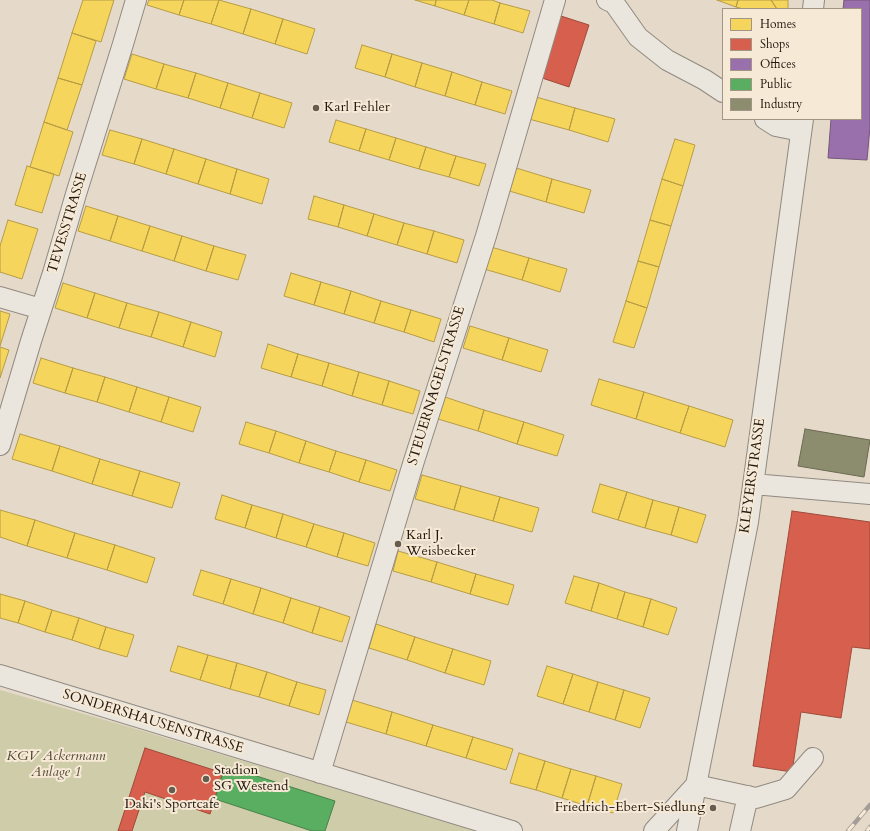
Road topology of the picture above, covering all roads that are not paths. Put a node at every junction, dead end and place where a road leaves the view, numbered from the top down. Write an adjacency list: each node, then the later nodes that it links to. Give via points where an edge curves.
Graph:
1 (136, 0): 8 (street, TEVESSTRASSE)
2 (555, 0): 14 (street, STEUERNAGELSTRASSE, via 486,236 413,464)
3 (612, 1): 4 (street, via 638,37 667,60)
4 (722, 91)
5 (767, 120): 6 (street, via 776,126)
6 (802, 125): 10 (street, KLEYERSTRASSE)
7 (0, 297): 8 (street)
8 (41, 309): 9 (street, TEVESSTRASSE)
9 (0, 445)
10 (753, 484): 11 (street); 15 (street, KLEYERSTRASSE)
11 (870, 494)
12 (0, 675): 14 (street, SONDERSHAUSENSTRASSE)
13 (813, 758): 16 (street, via 786,789 756,798)
14 (320, 773): 17 (street, SONDERSHAUSENSTRASSE)
15 (696, 785): 16 (street); 18 (street); 19 (street, KLEYERSTRASSE)
16 (748, 796): 20 (street)
17 (512, 831)
18 (654, 831)
19 (687, 831)
20 (740, 831)

